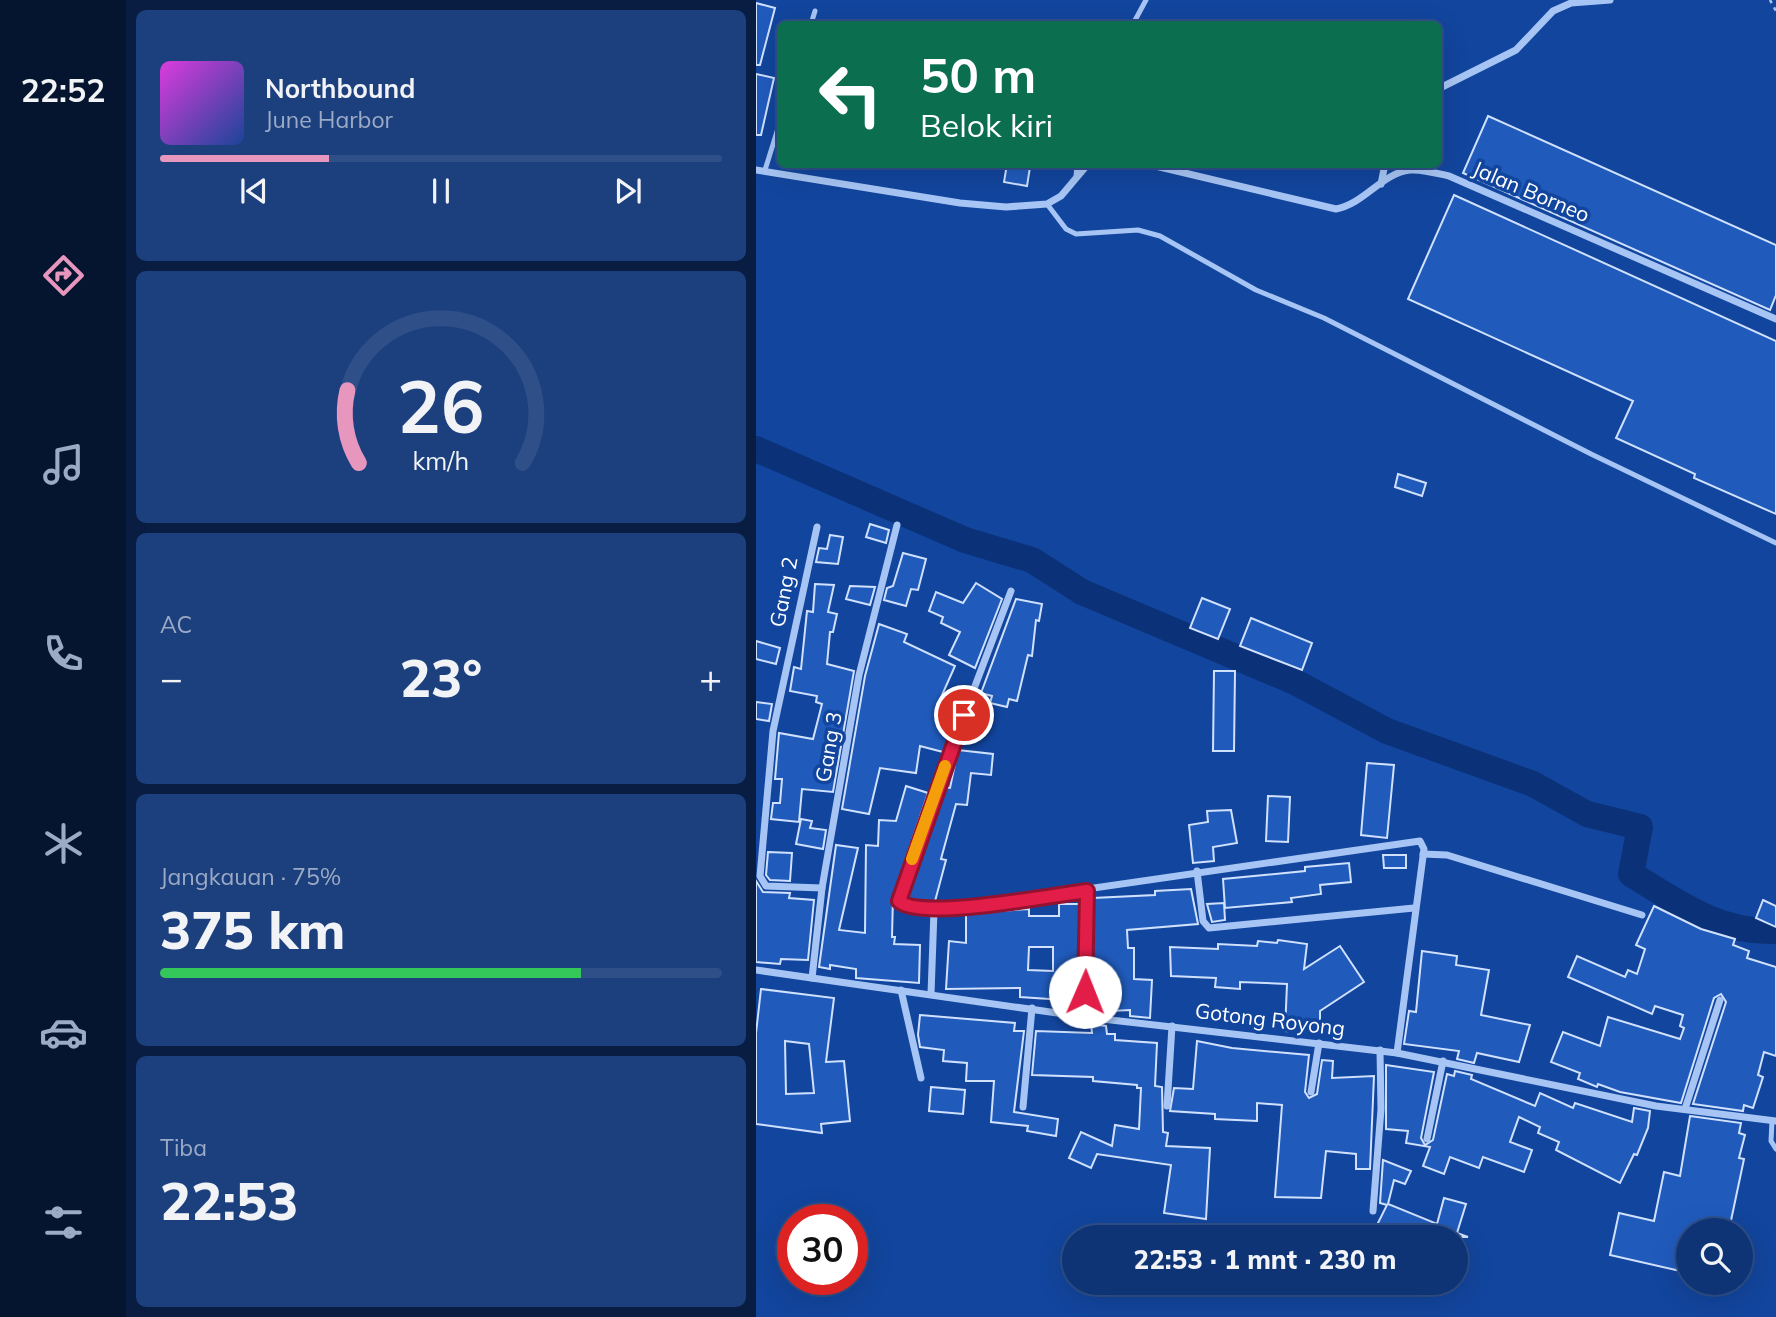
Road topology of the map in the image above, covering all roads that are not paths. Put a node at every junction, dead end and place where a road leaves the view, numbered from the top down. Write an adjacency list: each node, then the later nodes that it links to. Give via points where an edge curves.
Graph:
1 (1146, 0): 5 (lane)
2 (1611, 0): 6 (street, via 1571,3 1553,11 1516,50)
3 (815, 11): 4 (lane)
4 (812, 21)
5 (1135, 21)
6 (1442, 87)
7 (777, 132): 13 (lane)
8 (1077, 168): 14 (lane)
9 (1084, 168): 14 (street)
10 (1163, 168): 15 (street, Jalan Borneo, via 1322,208 1349,206)
11 (1384, 168): 15 (street)
12 (756, 170): 13 (street)
13 (765, 170): 16 (street, via 960,203)
14 (1076, 177): 16 (street)
15 (1380, 185): 17 (street, Jalan Borneo, via 1408,170 1449,176)
16 (1047, 204): 20 (lane, via 1066,229 1076,234 1138,230 1160,236 1256,290 1324,318)
17 (1776, 319)
18 (897, 525): 24 (street, Gang 3, via 859,675)
19 (817, 527): 24 (street, Gang 2, via 773,731 760,880 766,886)
20 (1776, 543)
21 (1012, 591): 27 (street, via 898,899 903,905)
22 (1423, 854): 23 (street, via 1417,840); 26 (street); 28 (street, via 1447,855)
23 (1197, 871): 25 (street); 26 (street, via 1203,921 1209,928)
24 (822, 888): 30 (street, Gang 3)
25 (1087, 891): 27 (street); 35 (street)
26 (1414, 908): 39 (street)
27 (934, 911): 32 (street)
28 (1642, 915)
29 (756, 970): 30 (street, Gotong Royong)
30 (812, 978): 31 (street, Gotong Royong)
31 (901, 990): 32 (street, Gotong Royong); 41 (street)
32 (931, 995): 34 (street, Gotong Royong)
33 (1720, 1000): 45 (street)
34 (1031, 1009): 35 (street, Gotong Royong); 44 (street)
35 (1085, 1017): 36 (street, Gotong Royong)
36 (1172, 1026): 37 (street, Gotong Royong); 43 (street)
37 (1319, 1043): 38 (street, Gotong Royong); 42 (street)
38 (1380, 1050): 39 (street, Gotong Royong); 49 (street, via 1381,1109)
39 (1397, 1053): 40 (street, Gotong Royong)
40 (1443, 1061): 45 (street, Gotong Royong); 47 (street)
41 (921, 1079)
42 (1311, 1092)
43 (1167, 1106)
44 (1023, 1107)
45 (1685, 1109): 46 (street, Gotong Royong)
46 (1774, 1121): 48 (lane, via 1771,1141)
47 (1427, 1139)
48 (1776, 1149)
49 (1373, 1211)

